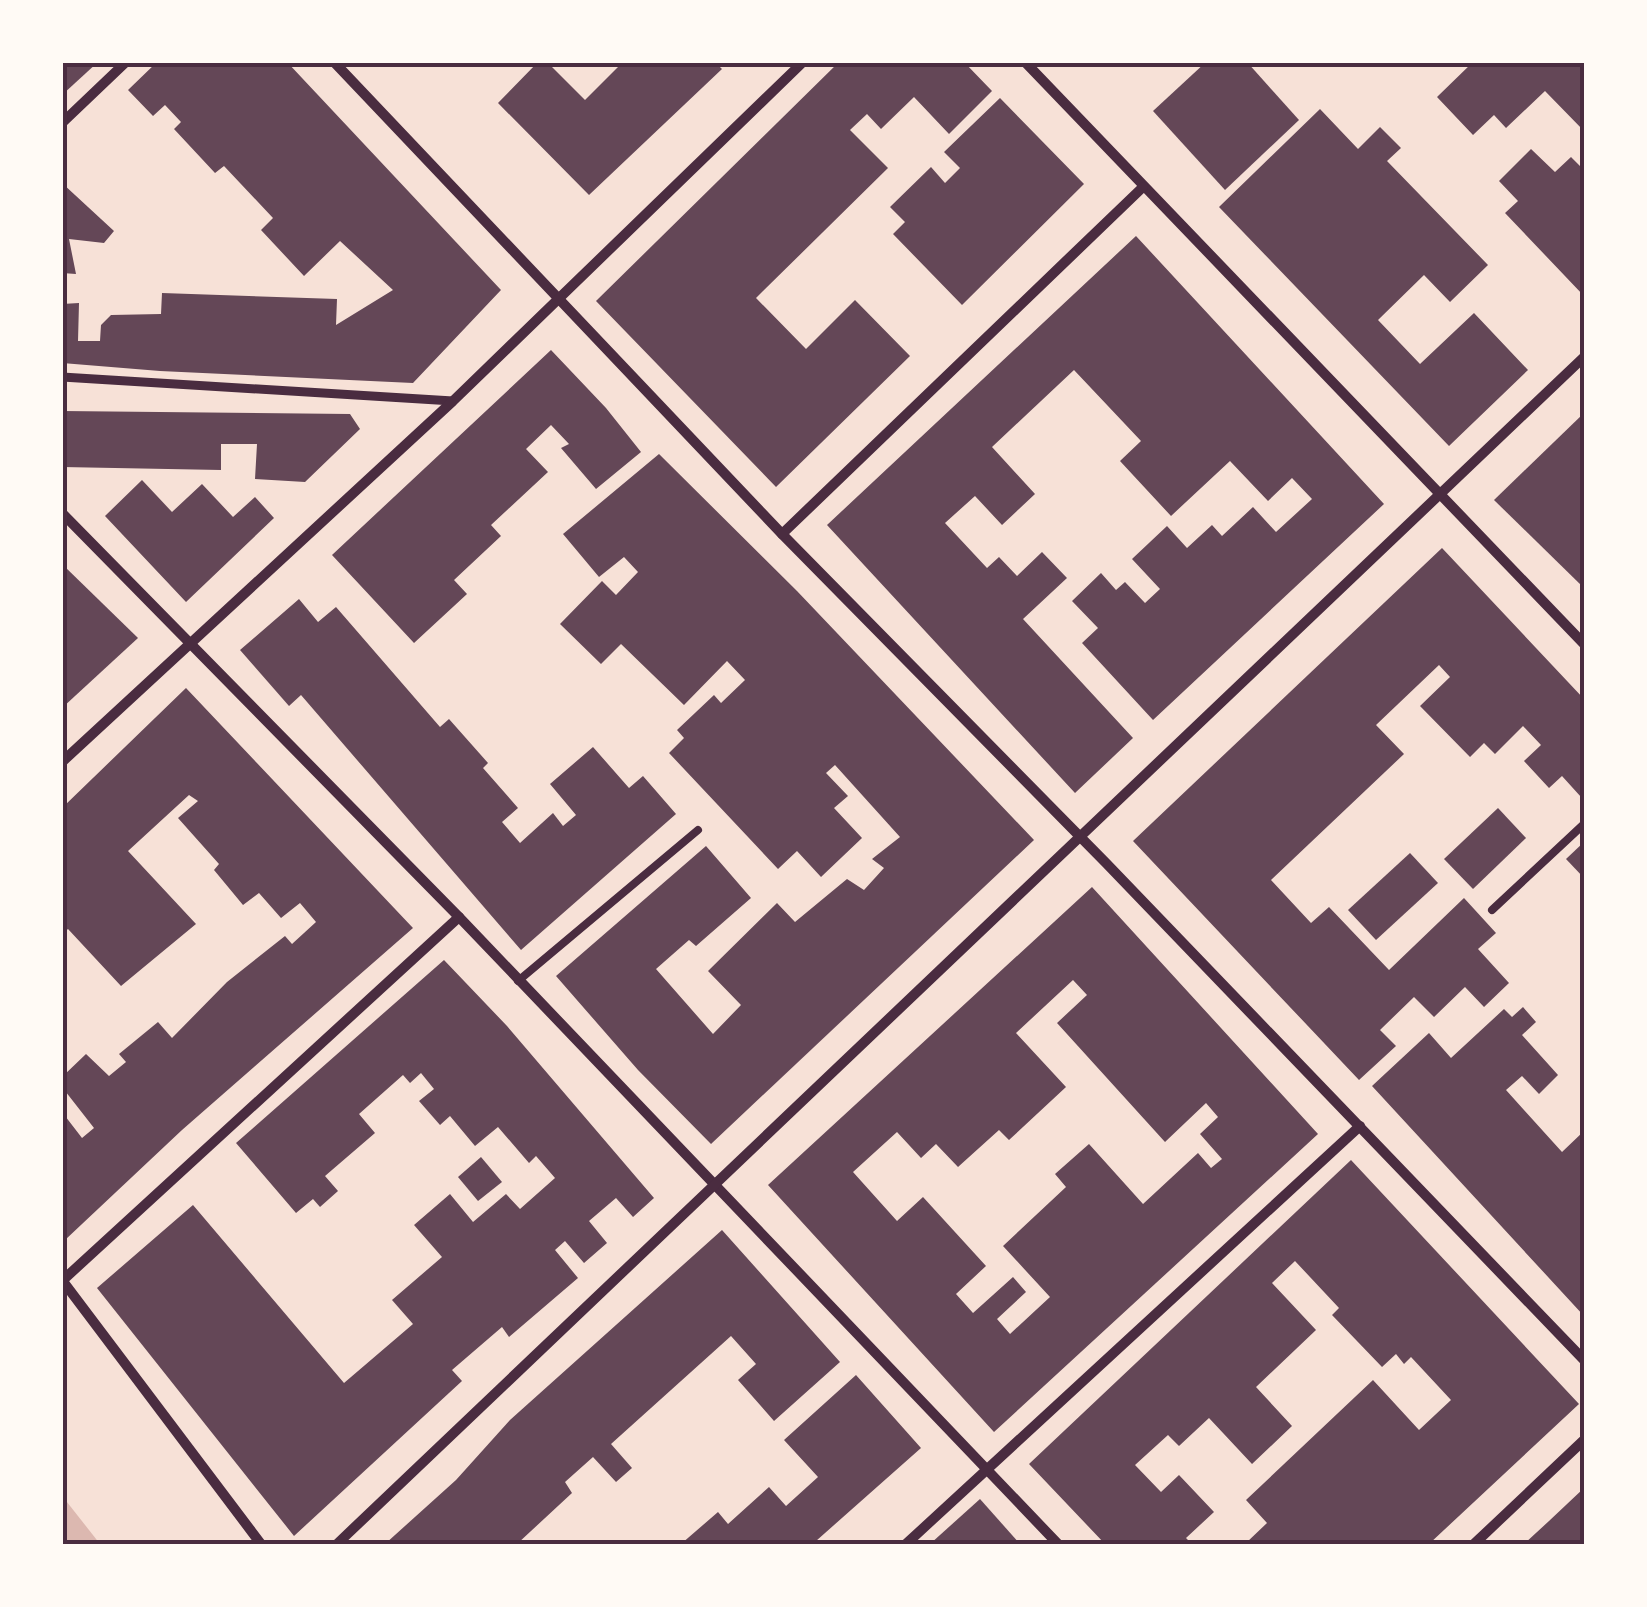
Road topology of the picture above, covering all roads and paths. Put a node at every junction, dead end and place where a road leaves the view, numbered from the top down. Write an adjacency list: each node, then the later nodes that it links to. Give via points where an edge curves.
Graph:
1 (126, 62): 5 (street)
2 (334, 62): 7 (street)
3 (804, 62): 7 (street)
4 (1025, 62): 6 (street)
5 (62, 122)
6 (1143, 187): 11 (street); 13 (street)
7 (559, 298): 10 (street); 13 (street)
8 (1584, 357): 11 (street)
9 (62, 377): 10 (street)
10 (453, 400): 14 (street)
11 (1440, 495): 15 (street); 19 (street)
12 (62, 513): 14 (street)
13 (782, 534): 19 (street)
14 (191, 641): 16 (street); 21 (street)
15 (1584, 644)
16 (62, 762)
17 (1584, 824): 20 (lane)
18 (698, 830): 22 (lane)
19 (1080, 837): 23 (street); 24 (street)
20 (1492, 910)
21 (459, 918): 22 (street); 25 (street)
22 (518, 981): 24 (street)
23 (1360, 1126): 26 (street); 28 (street)
24 (713, 1186): 28 (street); 30 (street)
25 (63, 1280): 29 (street)
26 (1584, 1360)
27 (1584, 1440): 33 (street)
28 (987, 1471): 31 (street); 32 (street)
29 (261, 1544)
30 (337, 1544)
31 (906, 1544)
32 (1058, 1544)
33 (1474, 1544)

